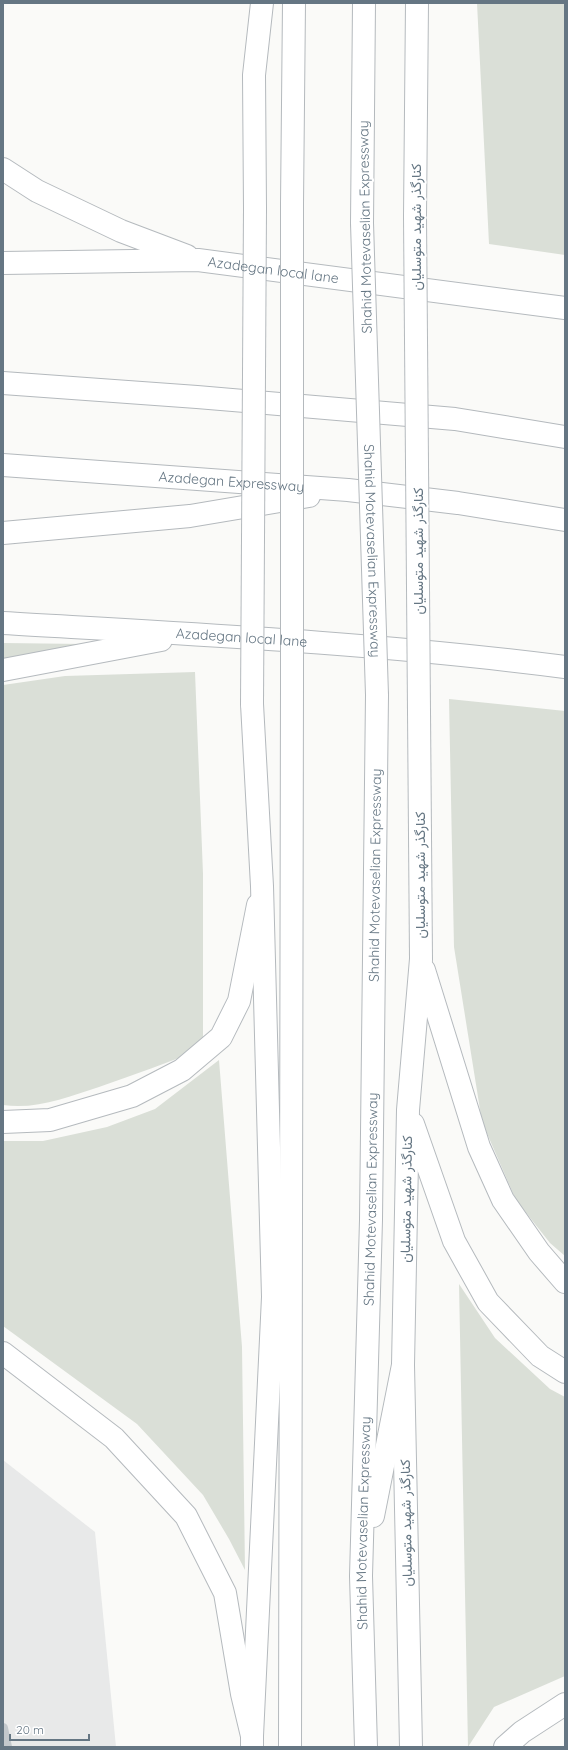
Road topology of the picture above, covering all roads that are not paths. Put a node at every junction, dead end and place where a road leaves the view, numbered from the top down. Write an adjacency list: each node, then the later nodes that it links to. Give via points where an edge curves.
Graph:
1 (251, 3): 6 (main road)
2 (262, 3): 6 (main road)
3 (294, 3): 34 (main road, bridge)
4 (364, 3): 29 (main road, Shahid Motevaselian Expressway, bridge, via 362,223 377,695 371,1220)
5 (417, 3): 22 (main road, کنارگذر شهید متوسلیان, bridge, via 415,216)
6 (254, 75): 21 (main road, bridge, via 252,704)
7 (3, 169): 8 (main road, via 37,191 114,227)
8 (198, 260): 9 (main road, Azadegan local lane); 10 (main road, Azadegan local lane)
9 (3, 263)
10 (565, 308)
11 (3, 383): 12 (main road, via 455,419)
12 (565, 437)
13 (3, 465): 14 (main road, Azadegan Expressway)
14 (348, 490): 15 (main road, Azadegan Expressway, via 458,503); 16 (main road, via 190,516)
15 (565, 520)
16 (3, 533)
17 (3, 623): 18 (main road, Azadegan local lane)
18 (194, 634): 19 (main road, Azadegan local lane, via 480,656); 20 (main road)
19 (565, 667)
20 (3, 670)
21 (262, 886): 24 (main road, via 238,1001 221,1036 182,1070 132,1096 50,1120); 32 (main road, via 273,1297)
22 (421, 959): 23 (main road, کنارگذر شهید متوسلیان); 25 (main road, via 479,1147 503,1200 539,1252)
23 (408, 1110): 27 (main road, کنارگذر شهید متوسلیان); 28 (main road, via 454,1241 488,1302 540,1356)
24 (3, 1122)
25 (565, 1282)
26 (3, 1352): 32 (main road, via 114,1438 186,1516 225,1593)
27 (403, 1365): 29 (main road); 36 (main road, کنارگذر شهید متوسلیان)
28 (565, 1372)
29 (361, 1576): 35 (main road, Shahid Motevaselian Expressway)
30 (565, 1704): 37 (main road, via 522,1732)
31 (3, 1728): 33 (lane)
32 (252, 1741)
33 (7, 1747)
34 (290, 1747)
35 (366, 1747)
36 (410, 1747)
37 (505, 1747)

